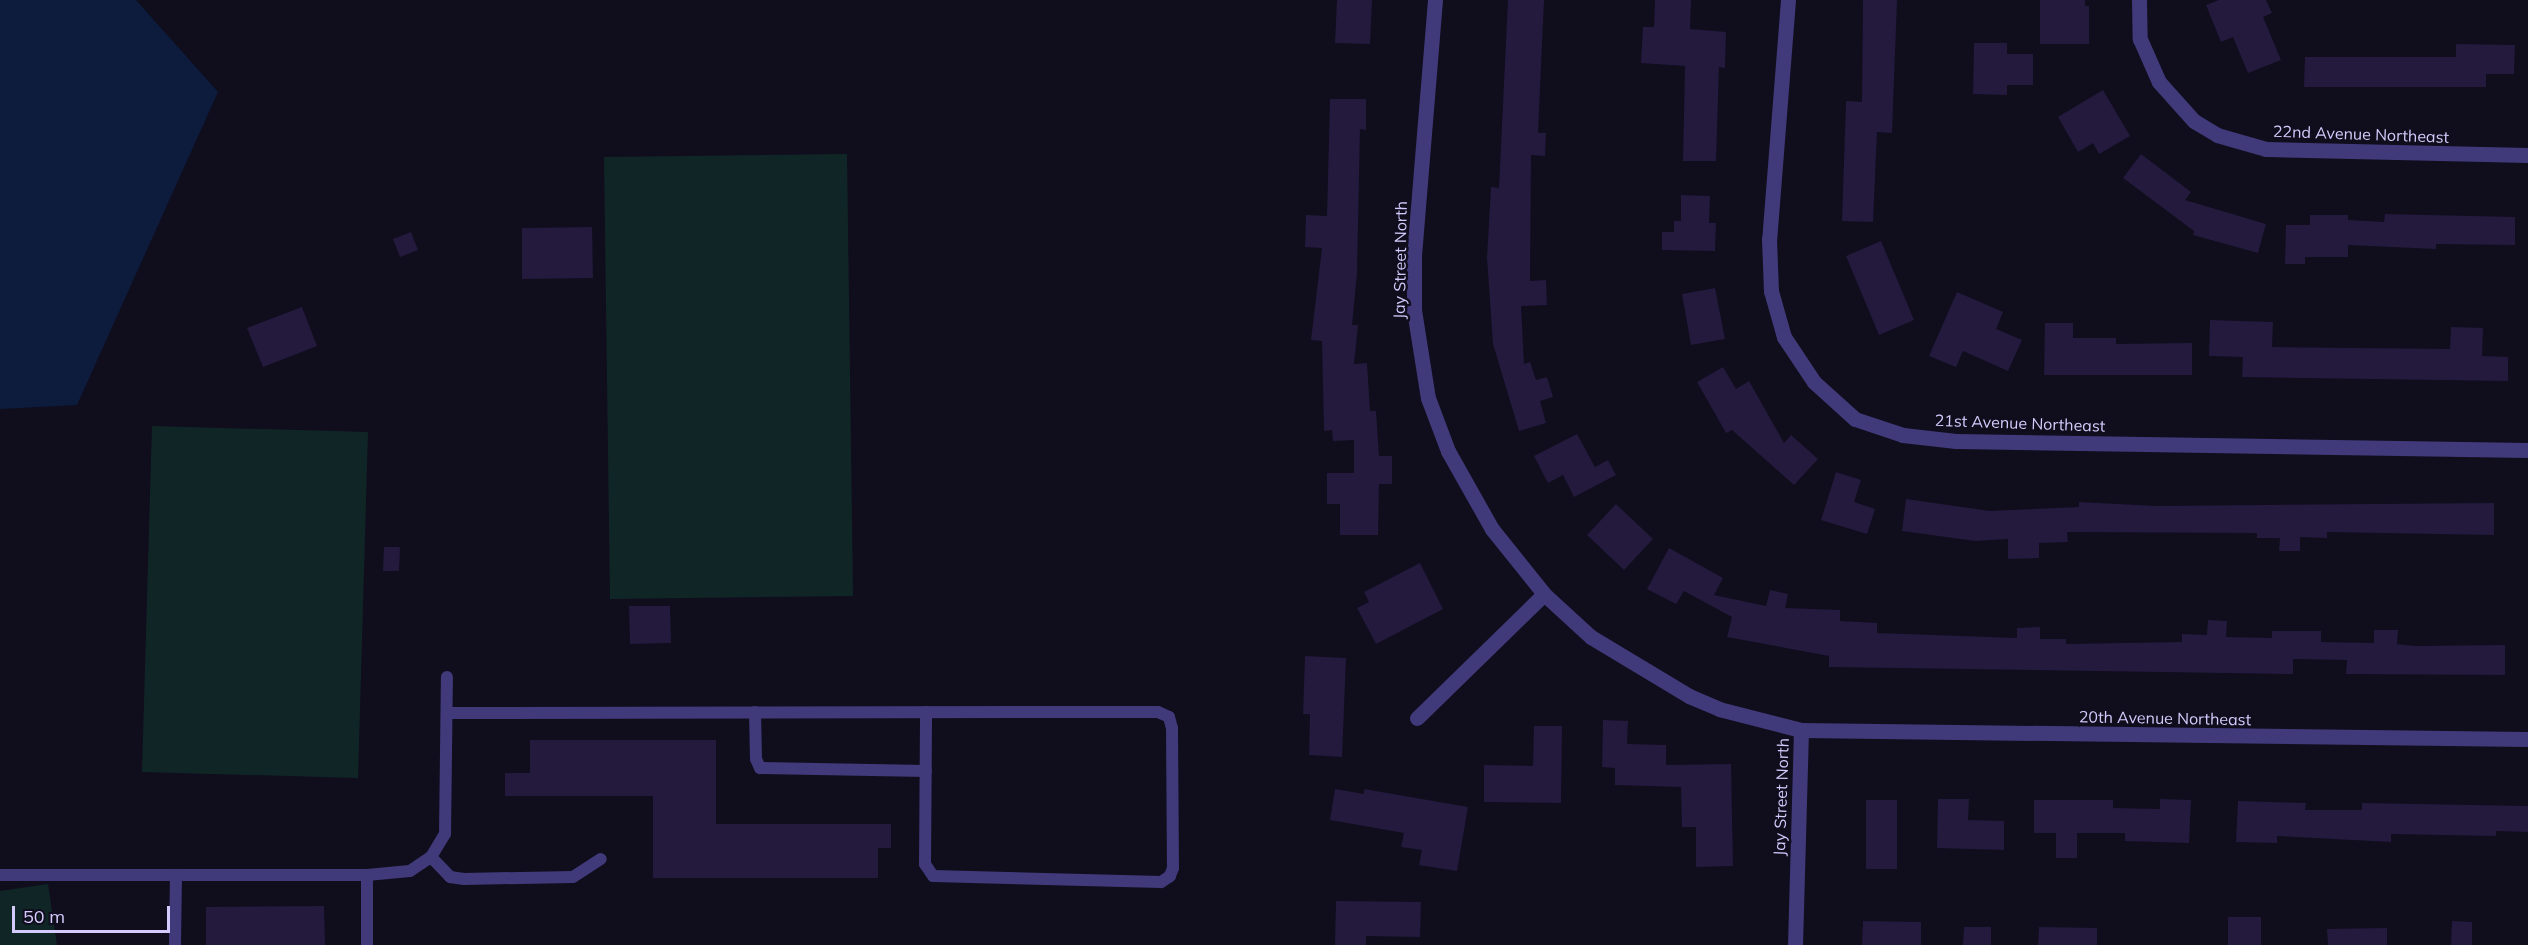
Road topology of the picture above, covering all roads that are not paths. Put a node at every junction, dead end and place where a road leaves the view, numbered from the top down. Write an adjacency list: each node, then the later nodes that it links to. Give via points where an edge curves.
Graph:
1 (1435, 0): 6 (street, Jay Street North, via 1414,255 1414,310 1421,368 1448,451 1475,503)
2 (1788, 0): 5 (street, 21st Avenue Northeast, via 1769,239 1770,291 1784,337 1814,382 1855,419 1903,435 1956,441)
3 (2139, 0): 4 (street, 22nd Avenue Northeast, via 2140,39 2159,82 2194,121 2217,135 2266,149 2290,151)
4 (2528, 155)
5 (2528, 450)
6 (1544, 594): 11 (street); 12 (street, Jay Street North, via 1591,637 1652,677 1719,709)
7 (447, 677): 10 (lane)
8 (755, 712): 9 (lane); 10 (lane); 14 (lane, via 756,759 760,768)
9 (926, 712): 14 (lane); 14 (lane, via 1158,712 1169,717 1173,868 1161,882 933,876 925,864)
10 (447, 713): 15 (lane, via 445,834)
11 (1417, 718)
12 (1801, 730): 13 (street, 20th Avenue Northeast); 22 (street, Jay Street North)
13 (2528, 739)
14 (926, 771)
15 (431, 857): 16 (lane, via 450,878 464,879 573,878); 19 (lane, via 410,872)
16 (601, 859)
17 (0, 875): 18 (lane)
18 (176, 875): 19 (lane); 20 (lane)
19 (367, 875): 21 (lane)
20 (175, 945)
21 (367, 945)
22 (1795, 945)

